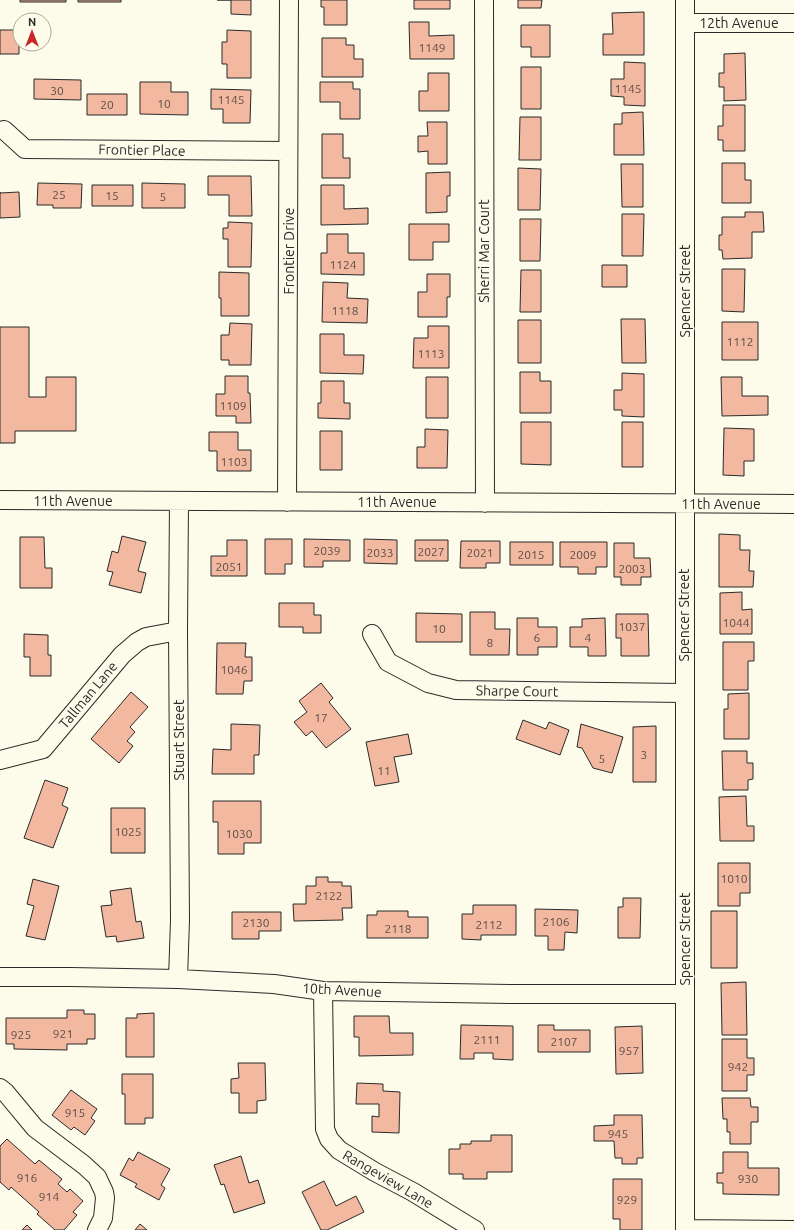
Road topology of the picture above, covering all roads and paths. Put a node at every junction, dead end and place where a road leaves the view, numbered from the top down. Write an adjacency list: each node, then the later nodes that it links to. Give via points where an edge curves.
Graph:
1 (289, 0): 7 (street, Frontier Drive)
2 (484, 0): 11 (street, Sherri Mar Court)
3 (685, 0): 4 (street, Spencer Street)
4 (685, 22): 5 (street, 12th Avenue); 12 (street, Spencer Street)
5 (794, 23)
6 (4, 130): 7 (street, Frontier Place, via 25,148)
7 (288, 151): 10 (street, Frontier Drive)
8 (0, 500): 9 (street, 11th Avenue)
9 (179, 501): 10 (street, 11th Avenue); 14 (street, Stuart Street)
10 (287, 502): 11 (street, 11th Avenue)
11 (485, 503): 12 (street, 11th Avenue)
12 (685, 503): 13 (street, 11th Avenue); 16 (street, Spencer Street)
13 (794, 504)
14 (178, 631): 17 (street, Tallman Lane, via 146,637 127,650 43,749); 19 (street, Stuart Street)
15 (372, 634): 16 (street, Sharpe Court, via 388,662 428,683 456,690)
16 (684, 693): 21 (street, Spencer Street)
17 (0, 760)
18 (0, 977): 19 (street, 10th Avenue)
19 (178, 979): 20 (street, 10th Avenue, via 274,984)
20 (323, 991): 21 (street, 10th Avenue); 24 (street, Rangeview Lane, via 325,1129 328,1139 339,1150)
21 (685, 994): 25 (street, Spencer Street)
22 (0, 1088): 23 (street, via 35,1128 84,1164 97,1178 105,1198 103,1218)
23 (97, 1230)
24 (475, 1230)
25 (685, 1230): 26 (street)
26 (794, 1230)

